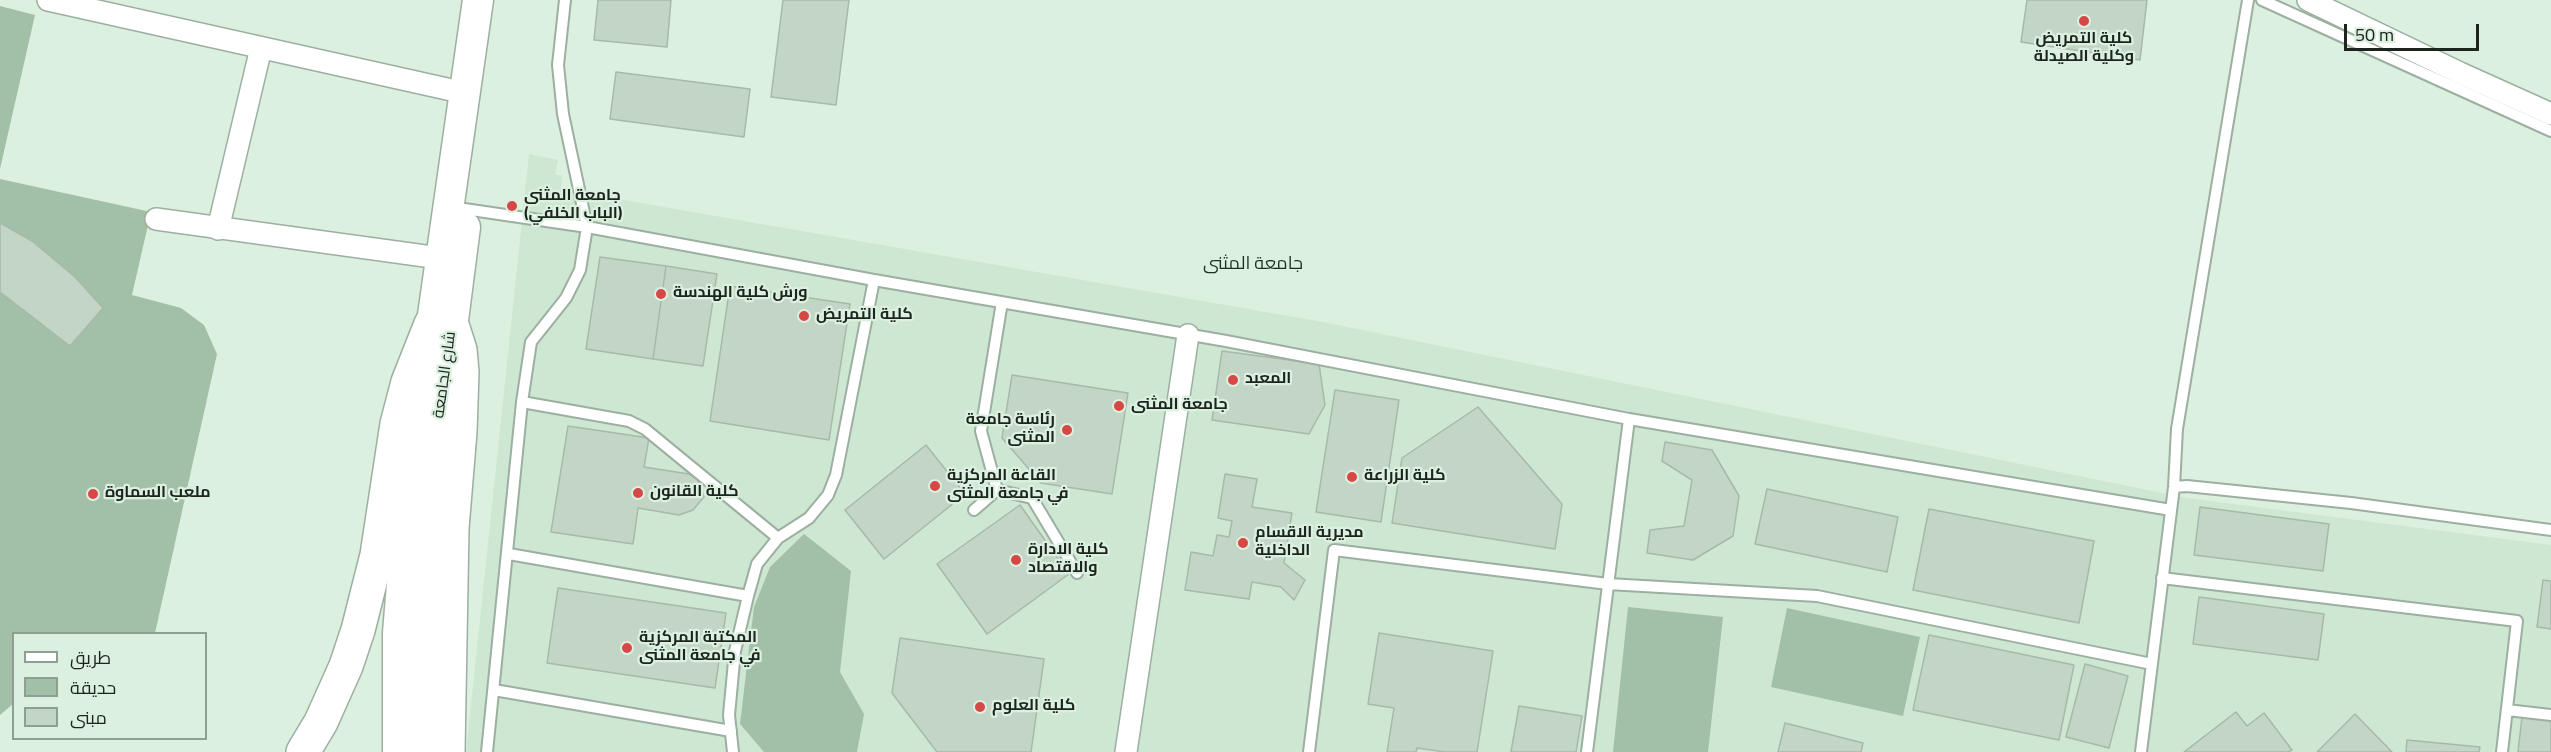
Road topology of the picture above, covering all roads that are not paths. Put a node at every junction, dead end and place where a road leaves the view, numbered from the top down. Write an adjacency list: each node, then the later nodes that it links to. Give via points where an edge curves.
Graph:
1 (478, 0): 9 (main road)
2 (492, 0): 12 (main road)
3 (565, 0): 14 (lane, via 558,66 563,114)
4 (2248, 0): 23 (lane, via 2177,429)
5 (2262, 0): 11 (lane)
6 (2308, 0): 10 (street)
7 (53, 1): 8 (street)
8 (261, 48): 9 (street); 15 (street)
9 (465, 93): 12 (main road)
10 (2551, 114)
11 (2551, 131)
12 (457, 208): 14 (lane); 16 (main road)
13 (156, 219): 15 (street)
14 (587, 227): 17 (lane); 21 (lane, via 580,270 566,298 531,342)
15 (218, 229): 16 (street)
16 (451, 260): 19 (main road)
17 (874, 280): 18 (lane); 28 (lane, via 836,475 828,495 809,518)
18 (1002, 302): 20 (lane); 24 (lane, via 981,431)
19 (442, 326): 39 (highway, via 408,382 397,424 377,555 357,630 346,666); 40 (main road, via 412,462 398,633); 41 (main road, شارع الجامعة, via 420,602); 42 (highway, via 460,350 462,372 452,528)
20 (1188, 335): 22 (lane); 45 (street)
21 (522, 402): 28 (lane, via 629,421 645,429); 29 (lane)
22 (1629, 419): 26 (lane); 32 (lane)
23 (2174, 487): 26 (lane); 27 (lane, via 2350,503)
24 (997, 490): 25 (lane); 30 (lane, via 1032,498)
25 (974, 510)
26 (2171, 510): 31 (lane)
27 (2551, 530)
28 (778, 538): 33 (lane, via 757,564)
29 (508, 554): 33 (lane); 35 (lane)
30 (1077, 573)
31 (2162, 578): 34 (lane); 36 (lane, via 2517,621)
32 (1608, 584): 34 (lane, via 1817,596); 46 (lane, via 1334,550); 47 (lane)
33 (748, 596): 38 (lane, via 735,651)
34 (2152, 664): 48 (lane)
35 (494, 690): 38 (lane); 43 (lane)
36 (2507, 710): 37 (lane); 49 (lane)
37 (2551, 714)
38 (731, 731): 44 (lane)
39 (303, 752)
40 (398, 752)
41 (420, 752)
42 (448, 752)
43 (487, 752)
44 (733, 752)
45 (1125, 752)
46 (1309, 752)
47 (1587, 752)
48 (2141, 752)
49 (2502, 752)

